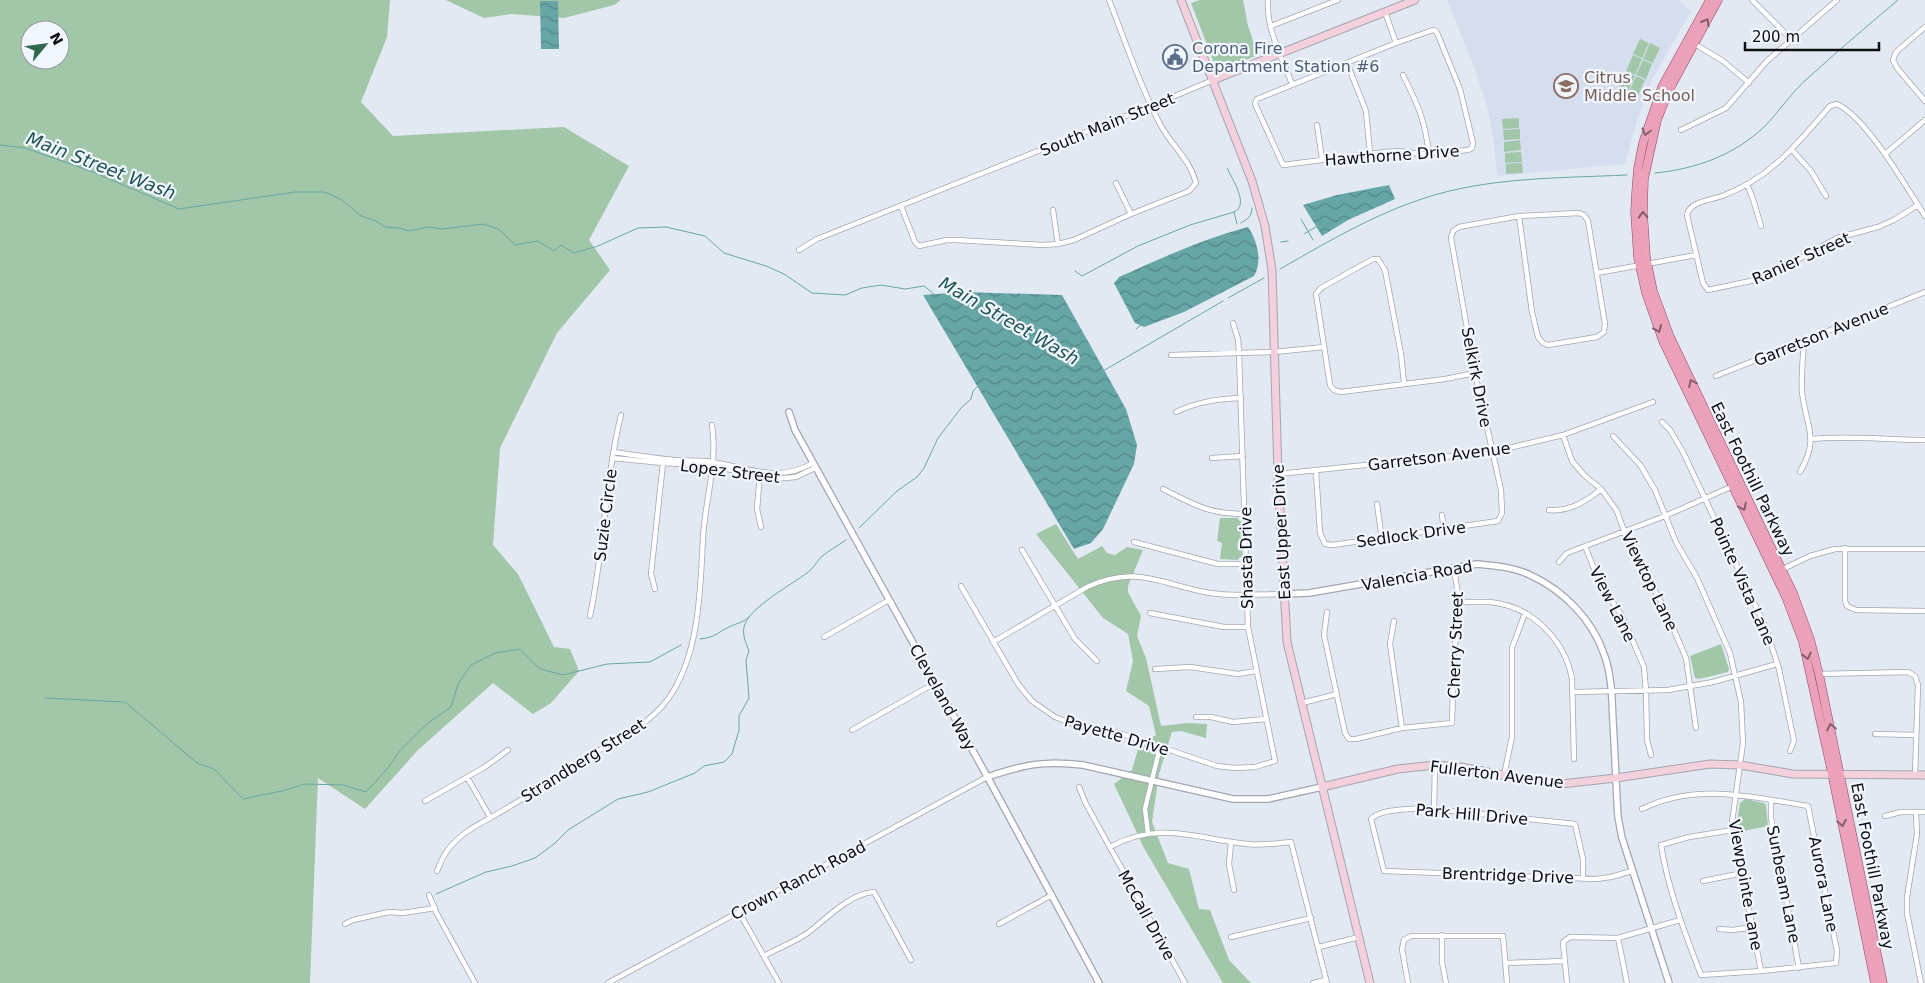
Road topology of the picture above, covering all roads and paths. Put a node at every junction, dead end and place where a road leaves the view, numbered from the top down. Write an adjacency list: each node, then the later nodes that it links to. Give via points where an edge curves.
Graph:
1 (1109, 0): 23 (street)
2 (1181, 0): 19 (main road, East Upper Drive)
3 (1268, 0): 11 (street)
4 (1336, 0): 11 (street)
5 (1415, 0): 10 (main road, South Main Street)
6 (1710, 0): 15 (main road, East Foothill Parkway)
7 (1718, 0): 15 (main road, East Foothill Parkway, one-way to 7)
8 (1752, 0): 13 (street)
9 (1838, 0): 13 (street)
10 (1385, 12): 14 (street); 16 (main road, South Main Street)
11 (1270, 26): 16 (street)
12 (1925, 27): 22 (street, via 1896,52 1892,60)
13 (1791, 39): 20 (street)
14 (1396, 42): 17 (street); 29 (street, Hawthorne Drive, via 1436,31 1465,105 1474,143 1472,148)
15 (1690, 42): 20 (street); 45 (main road, East Foothill Parkway, via 1662,87 1643,143 1635,212)
16 (1280, 54): 19 (main road, South Main Street); 21 (street)
17 (1347, 63): 21 (street); 28 (street, via 1366,111)
18 (1403, 75): 29 (street, via 1421,112)
19 (1213, 80): 23 (street, South Main Street); 51 (main road, East Upper Drive, via 1252,181 1265,226 1272,270)
20 (1749, 83): 26 (street, via 1726,108)
21 (1292, 84): 31 (street, Hawthorne Drive, via 1254,104 1283,164)
22 (1925, 101)
23 (1151, 106): 36 (street, South Main Street); 38 (street, via 1161,126 1189,164 1196,183 1189,191)
24 (1925, 120): 30 (street)
25 (1317, 125): 31 (street)
26 (1681, 130)
27 (1792, 150): 30 (street, via 1830,106 1837,104 1844,107); 33 (street, via 1770,170); 34 (street, via 1811,170)
28 (1370, 153): 29 (street, Hawthorne Drive); 31 (street, Hawthorne Drive)
29 (1429, 154)
30 (1885, 154): 35 (street)
31 (1322, 159)
32 (1116, 183): 38 (street)
33 (1746, 184): 41 (street); 44 (street, via 1688,209)
34 (1826, 196)
35 (1918, 205): 40 (street); 44 (street, Ranier Street, via 1878,227 1838,238 1773,273 1708,290)
36 (901, 206): 42 (street, via 919,246 956,240 1042,246); 43 (street, South Main Street, via 817,239)
37 (1053, 210): 42 (street)
38 (1131, 214): 42 (street)
39 (1519, 216): 46 (street, via 1579,213 1584,216 1588,221); 46 (street, via 1532,312 1543,344 1597,337 1604,332); 54 (street, Selkirk Drive, via 1459,227 1451,238)
40 (1925, 216)
41 (1761, 226)
42 (1058, 244)
43 (799, 250)
44 (1696, 255): 45 (street)
45 (1643, 265): 46 (street); 79 (main road, East Foothill Parkway, one-way to 79, via 1648,301 1663,341); 101 (main road, East Foothill Parkway, one-way to 45, via 1670,338)
46 (1597, 272)
47 (1925, 292): 49 (street, Garretson Avenue)
48 (1233, 323): 52 (street, Shasta Drive)
49 (1804, 341): 55 (street, Garretson Avenue); 66 (street, via 1802,395)
50 (1324, 347): 51 (street); 56 (street, via 1330,385 1334,390 1340,392); 56 (street, via 1316,294 1368,260 1378,259 1385,270)
51 (1274, 352): 52 (street); 77 (main road, East Upper Drive)
52 (1239, 353): 53 (street); 57 (street, Shasta Drive)
53 (1171, 355)
54 (1475, 373): 56 (street, via 1444,380); 68 (street, Selkirk Drive)
55 (1716, 376)
56 (1404, 383)
57 (1240, 398): 60 (street, via 1192,404); 70 (street, Shasta Drive)
58 (1653, 402): 64 (street, Garretson Avenue)
59 (789, 412): 74 (street, Cleveland Way)
60 (1176, 412)
61 (621, 415): 69 (street, Suzie Circle)
62 (1662, 422): 82 (street, Pointe Vista Lane, via 1683,452)
63 (712, 425): 73 (street, Strandberg Street)
64 (1562, 434): 68 (street, Garretson Avenue); 81 (street, Viewtop Lane, via 1572,461)
65 (1613, 436): 87 (street, Viewpointe Lane, via 1641,466)
66 (1811, 439): 67 (street); 76 (street, via 1809,457)
67 (1925, 440)
68 (1492, 452): 75 (street, Garretson Avenue); 88 (street, Selkirk Drive, via 1501,490 1502,513)
69 (613, 455): 72 (street, Lopez Street); 113 (street, Suzie Circle)
70 (1243, 456): 71 (street); 85 (street, Shasta Drive)
71 (1212, 458)
72 (664, 461): 73 (street, Lopez Street); 103 (street, via 651,574)
73 (713, 464): 78 (street, Lopez Street); 164 (street, Strandberg Street, via 696,621 689,653 668,700 628,734)
74 (814, 466): 78 (street, Lopez Street, via 786,474); 106 (street, Cleveland Way)
75 (1316, 471): 77 (street, Garretson Avenue); 92 (street, Sedlock Drive, via 1320,533 1325,544)
76 (1800, 472)
77 (1278, 474): 104 (main road, East Upper Drive)
78 (760, 475): 89 (street, via 757,509)
79 (1733, 486): 82 (street); 147 (main road, East Foothill Parkway, one-way to 147, via 1786,597 1803,642)
80 (1163, 489): 85 (street, via 1210,511)
81 (1601, 489): 84 (street, via 1587,501 1560,511); 91 (street, Viewtop Lane, via 1617,511)
82 (1706, 499): 87 (street); 119 (street, Pointe Vista Lane, via 1766,628)
83 (1378, 504): 92 (street)
84 (1549, 510)
85 (1246, 514): 99 (street, Shasta Drive)
86 (1442, 515): 90 (street)
87 (1665, 516): 91 (street); 123 (street, Viewpointe Lane, via 1717,620)
88 (1498, 521): 90 (street, Sedlock Drive)
89 (761, 527)
90 (1444, 530): 92 (street, Sedlock Drive)
91 (1624, 531): 94 (street); 125 (street, Viewtop Lane, via 1638,564 1664,607 1686,658)
92 (1382, 539)
93 (1134, 542): 99 (street, via 1218,564)
94 (1585, 546): 98 (street, via 1567,553); 127 (street, View Lane, via 1599,581 1622,616 1644,667)
95 (1845, 548): 96 (street); 101 (street, via 1823,552); 109 (street, via 1847,606 1856,610)
96 (1925, 549)
97 (1022, 550): 108 (street)
98 (1559, 562)
99 (1247, 564): 105 (street, Shasta Drive)
100 (1454, 568): 104 (street, Valencia Road, via 1308,594); 107 (street, Cherry Street); 126 (street, Valencia Road, via 1478,564 1500,566 1528,574 1554,588 1575,606 1590,626 1604,654)
101 (1781, 570): 122 (main road, East Foothill Parkway, via 1802,616)
102 (961, 586): 117 (street, Payette Drive)
103 (655, 589)
104 (1284, 594): 105 (street, Valencia Road); 130 (main road, East Upper Drive, via 1287,642)
105 (1248, 595): 108 (street, Valencia Road, via 1209,593 1149,578 1121,577 1098,582); 115 (street, Shasta Drive)
106 (889, 600): 116 (street); 124 (street, Cleveland Way)
107 (1459, 602): 112 (street, via 1491,602); 133 (street, Cherry Street, via 1452,723)
108 (1055, 606): 117 (street, Valencia Road); 118 (street, via 1075,639)
109 (1925, 611)
110 (1327, 612): 129 (street, via 1324,635)
111 (1150, 613): 115 (street, via 1224,627)
112 (1525, 613): 128 (street, via 1546,629 1560,647 1570,667); 146 (street, via 1512,648 1512,737)
113 (590, 616)
114 (1394, 621): 133 (street, via 1390,644)
115 (1248, 627): 121 (street, Shasta Drive)
116 (824, 637)
117 (993, 642): 138 (street, Payette Drive, via 1032,701 1055,717)
118 (1097, 661)
119 (1777, 664): 123 (street); 140 (street, Pointe Vista Lane, via 1794,741)
120 (1155, 669): 121 (street, via 1190,667 1238,674)
121 (1256, 671): 132 (street, Shasta Drive)
122 (1820, 674): 137 (street, via 1912,673 1918,680); 147 (main road, East Foothill Parkway, one-way to 122)
123 (1736, 676): 125 (street); 145 (street, Viewpointe Lane, via 1742,718)
124 (935, 683): 135 (street); 151 (street, Cleveland Way)
125 (1691, 686): 127 (street); 134 (street, Viewtop Lane)
126 (1611, 691): 127 (street); 128 (street); 152 (street, Valencia Road)
127 (1646, 691): 141 (street, View Lane, via 1647,740)
128 (1573, 692): 142 (street)
129 (1337, 694): 130 (street); 133 (street, via 1349,739)
130 (1302, 703): 154 (main road, East Upper Drive)
131 (1196, 717): 132 (street, via 1233,722)
132 (1266, 719): 143 (street, Shasta Drive)
133 (1402, 728)
134 (1696, 728)
135 (852, 730)
136 (1875, 734): 137 (street)
137 (1916, 735): 148 (street)
138 (1160, 747): 143 (street, Payette Drive, via 1226,767 1255,767); 153 (street)
139 (508, 750): 150 (street)
140 (1790, 751)
141 (1651, 754)
142 (1574, 759)
143 (1275, 761)
144 (1435, 765): 146 (main road, Fullerton Avenue); 154 (main road, Fullerton Avenue, via 1398,769); 159 (street)
145 (1740, 765): 147 (main road, Fullerton Avenue, via 1792,774); 152 (main road, Fullerton Avenue, via 1710,764); 156 (street, Viewpointe Lane)
146 (1504, 775): 152 (main road, Fullerton Avenue, via 1561,784)
147 (1837, 775): 148 (main road, Fullerton Avenue); 212 (main road, East Foothill Parkway, one-way to 212); 213 (main road, East Foothill Parkway)
148 (1915, 775): 149 (main road, Fullerton Avenue)
149 (1925, 775)
150 (468, 777): 158 (street); 164 (street)
151 (987, 777): 153 (street, Fullerton Avenue, via 1025,765 1058,762); 177 (street, Cleveland Way); 179 (street, Crown Ranch Road)
152 (1616, 778): 171 (street, Valencia Road, via 1618,817)
153 (1152, 781): 154 (street, Fullerton Avenue, via 1233,799 1268,799); 166 (street, via 1145,809)
154 (1322, 786): 189 (main road, East Upper Drive)
155 (1079, 787): 168 (street, McCall Drive)
156 (1737, 794): 157 (street); 160 (street, via 1712,793 1659,801); 165 (street, Viewpointe Lane)
157 (1771, 800): 196 (street, Sunbeam Lane, via 1771,818); 196 (street, Aurora Lane, via 1808,806 1837,951 1836,963)
158 (425, 801)
159 (1434, 809): 170 (street, Park Hill Drive, via 1406,809 1374,815 1371,819); 173 (street, Park Hill Drive, via 1575,824)
160 (1642, 810)
161 (1916, 812): 162 (street); 163 (street); 214 (street, via 1917,834 1907,897 1920,960)
162 (1925, 812)
163 (1885, 816)
164 (490, 817): 169 (street, Strandberg Street, via 467,831 445,853)
165 (1733, 830): 172 (street, Viewpointe Lane); 181 (street, via 1661,845)
166 (1148, 833): 167 (street, via 1182,833); 168 (street)
167 (1231, 842): 175 (street); 180 (street, via 1251,845 1291,842)
168 (1110, 847): 203 (street, McCall Drive)
169 (437, 871)
170 (1384, 871): 173 (street, Brentridge Drive)
171 (1632, 871): 173 (street, Brentridge Drive, via 1611,877); 185 (street, Valencia Road)
172 (1743, 873): 174 (street); 184 (street, Viewpointe Lane)
173 (1584, 878)
174 (1703, 881)
175 (1234, 890)
176 (429, 895): 178 (street)
177 (1052, 895): 183 (street); 202 (street, Cleveland Way)
178 (434, 908): 182 (street, via 389,912); 199 (street)
179 (738, 912): 192 (street); 200 (street, Crown Ranch Road)
180 (1311, 918): 188 (street); 191 (street)
181 (1680, 920): 185 (street); 197 (street, via 1701,975)
182 (345, 924)
183 (999, 924)
184 (1753, 927): 186 (street); 197 (street, Viewpointe Lane)
185 (1651, 929): 190 (street); 211 (street, Valencia Road)
186 (1719, 929)
187 (1442, 935): 195 (street, via 1503,936); 206 (street, via 1411,936 1404,940 1402,949); 207 (street)
188 (1231, 937)
189 (1359, 937): 191 (street); 205 (main road, East Upper Drive)
190 (1618, 938): 194 (street, via 1570,937 1563,942); 210 (street)
191 (1319, 947): 198 (street)
192 (764, 956): 193 (street, via 808,933 831,913 865,892 874,892); 201 (street)
193 (910, 960)
194 (1564, 961): 195 (street); 209 (street)
195 (1507, 963): 208 (street)
196 (1799, 968): 197 (street)
197 (1760, 971)
198 (1326, 981): 204 (street)
199 (475, 983)
200 (608, 983)
201 (779, 983)
202 (1098, 983)
203 (1185, 983)
204 (1314, 983)
205 (1370, 983)
206 (1408, 983)
207 (1446, 983)
208 (1507, 983)
209 (1567, 983)
210 (1627, 983)
211 (1669, 983)
212 (1875, 983)
213 (1883, 983)
214 (1921, 983)

